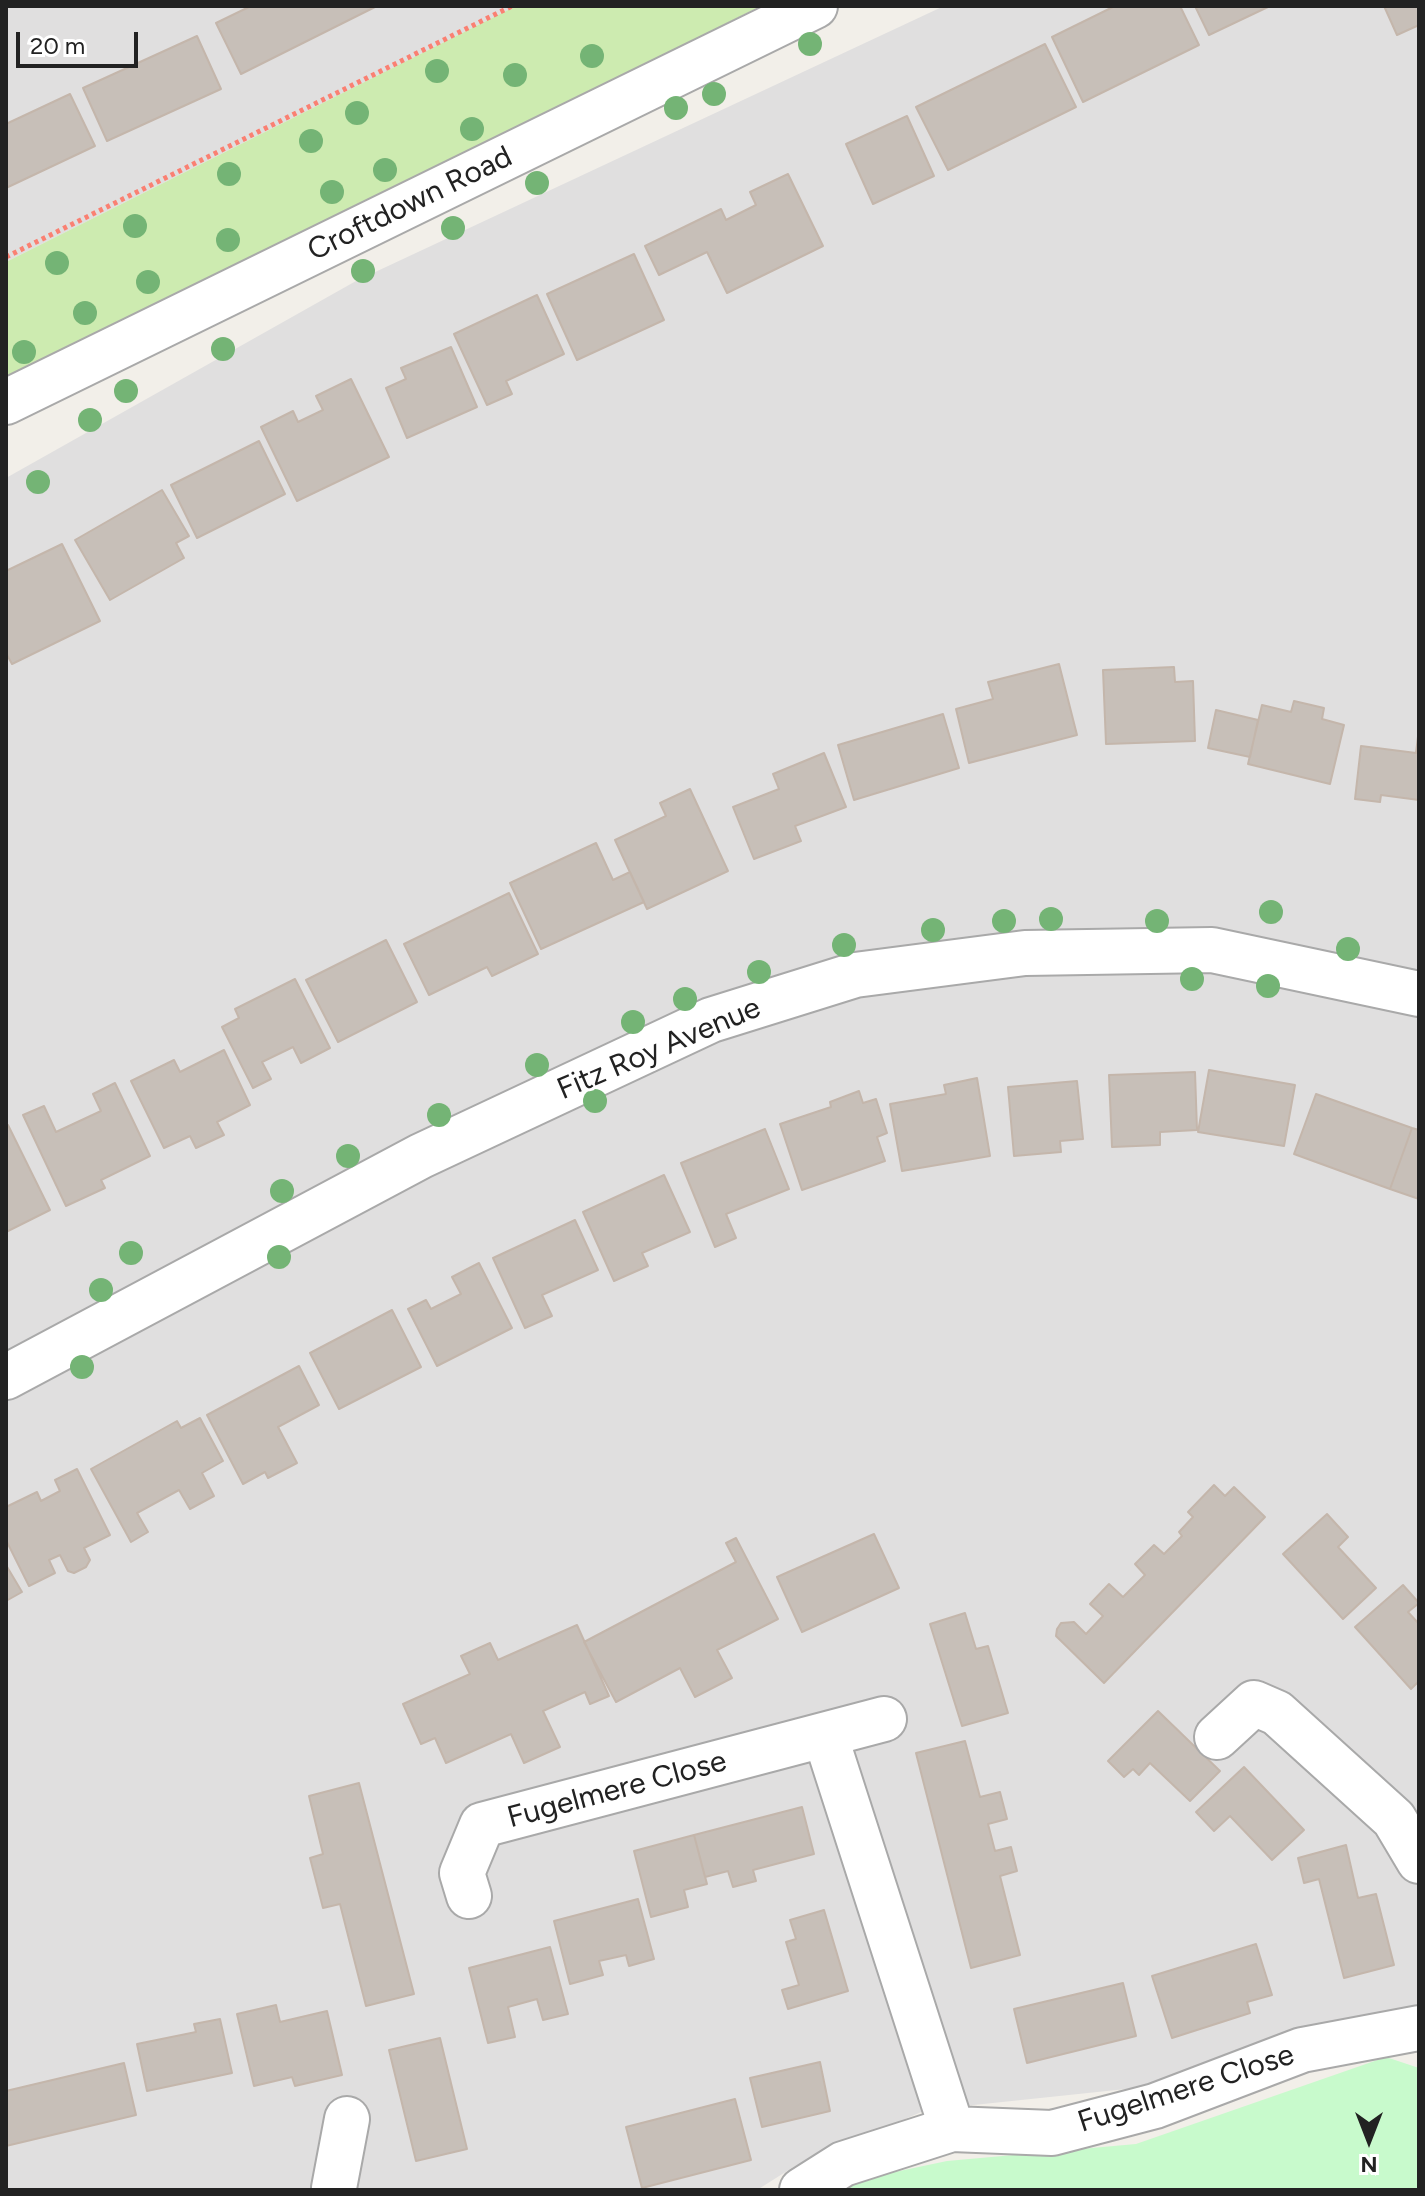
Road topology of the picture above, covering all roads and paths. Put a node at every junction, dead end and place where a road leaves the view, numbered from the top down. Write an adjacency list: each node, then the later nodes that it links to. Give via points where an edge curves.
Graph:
1 (512, 6): 3 (path)
2 (815, 6): 4 (street, Croftdown Road)
3 (6, 257)
4 (6, 402)
5 (1419, 994): 6 (street, Fitz Roy Avenue, via 1212,950 1025,953 855,975 711,1020 421,1156)
6 (6, 1377)
7 (884, 1719): 8 (street, Fugelmere Close)
8 (825, 1735): 11 (street, Fugelmere Close, via 482,1825 462,1873); 14 (street)
9 (1217, 1737): 10 (street, via 1254,1703 1277,1713 1394,1819)
10 (1419, 1861)
11 (469, 1896)
12 (1419, 2028): 14 (street, Fugelmere Close, via 1302,2050 1155,2106 1052,2133)
13 (347, 2119): 15 (street)
14 (952, 2129): 16 (street, Fugelmere Close, via 843,2164)
15 (327, 2189)
16 (802, 2190)

